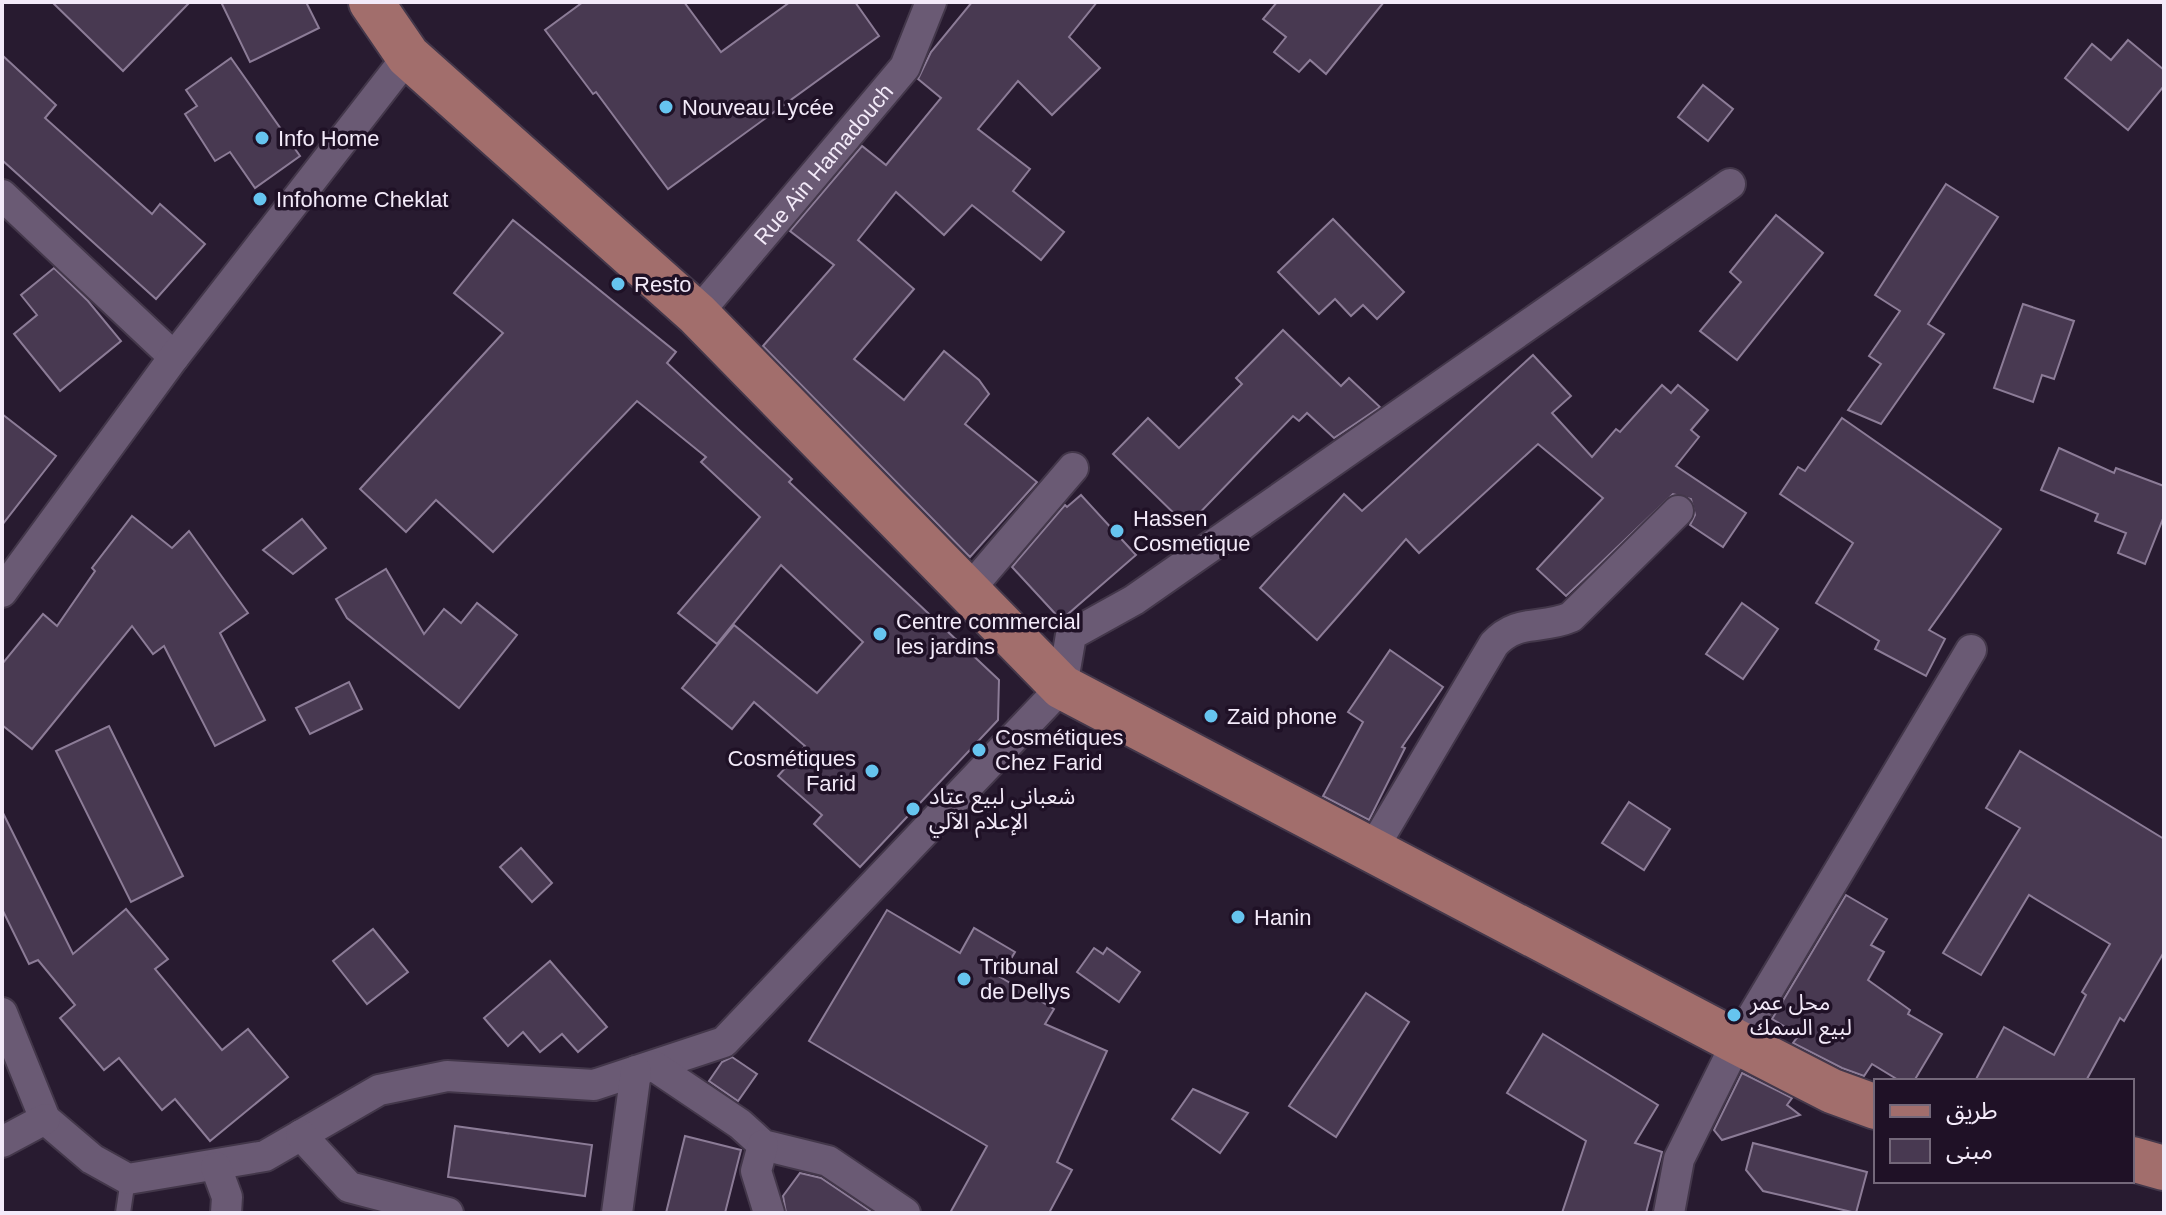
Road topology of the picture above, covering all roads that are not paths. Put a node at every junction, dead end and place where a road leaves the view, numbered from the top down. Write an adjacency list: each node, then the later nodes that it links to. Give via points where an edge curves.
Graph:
1 (371, 2): 3 (main road)
2 (931, 2): 6 (street, Rue Ain Hamadouch, via 905,67)
3 (408, 56): 6 (main road); 7 (street)
4 (1730, 184): 13 (street, via 1134,600 1071,635)
5 (2, 195): 7 (street)
6 (697, 314): 10 (main road)
7 (174, 357): 11 (street)
8 (1073, 468): 10 (street)
9 (1678, 511): 14 (street, via 1571,617 1555,624 1520,626 1494,644)
10 (968, 591): 13 (main road)
11 (2, 592)
12 (1971, 650): 16 (street)
13 (1062, 687): 14 (main road); 17 (street, via 724,1042)
14 (1372, 850): 16 (main road)
15 (2, 1013): 19 (street)
16 (1737, 1042): 18 (main road, via 1832,1091); 33 (street, via 1679,1159)
17 (645, 1068): 20 (street, via 594,1085 447,1076 379,1090); 22 (street, via 740,1124); 30 (street)
18 (1874, 1106)
19 (45, 1119): 21 (street); 26 (street, via 92,1159)
20 (301, 1135): 24 (street, via 265,1156); 29 (street, via 349,1187)
21 (2, 1142)
22 (763, 1145): 31 (street, via 756,1171); 32 (street, via 828,1161)
23 (2134, 1160): 25 (main road)
24 (216, 1167): 26 (street); 28 (street, via 227,1197)
25 (2164, 1168)
26 (128, 1179): 27 (lane)
27 (123, 1213)
28 (226, 1213)
29 (448, 1213)
30 (617, 1213)
31 (769, 1213)
32 (905, 1213)
33 (1669, 1213)

